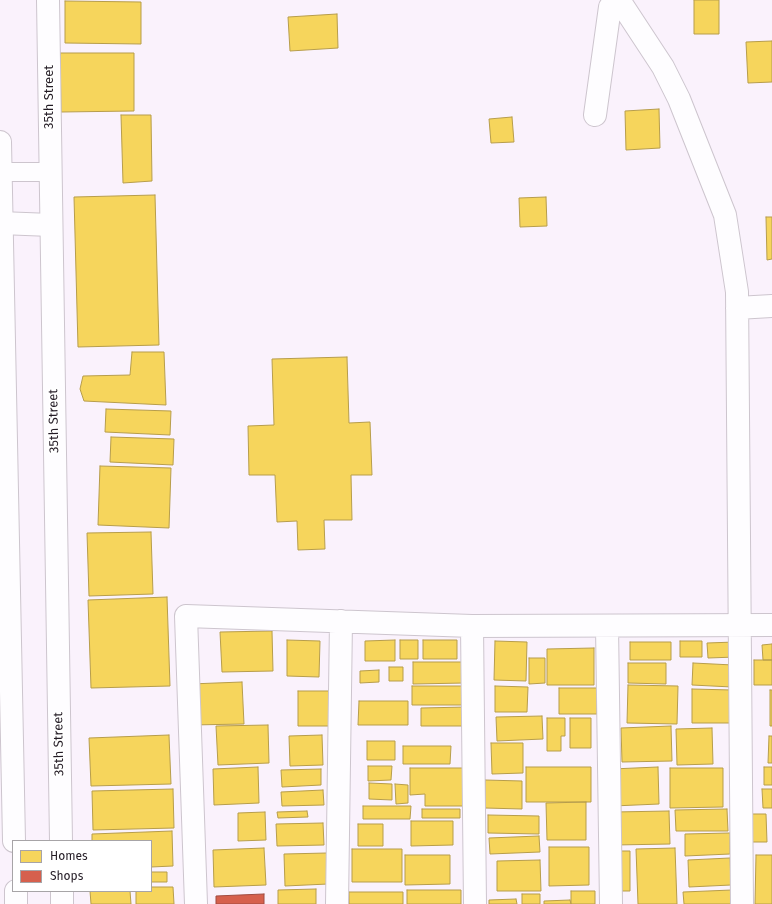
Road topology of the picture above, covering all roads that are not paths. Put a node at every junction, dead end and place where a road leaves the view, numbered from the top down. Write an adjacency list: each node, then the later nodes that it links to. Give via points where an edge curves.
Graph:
1 (48, 0): 5 (street, 35th Street)
2 (614, 4): 3 (street); 10 (street, via 663,67 679,98 725,215 737,292)
3 (595, 115)
4 (0, 142): 6 (street)
5 (50, 172): 6 (lane); 8 (street, 35th Street)
6 (0, 173): 7 (street)
7 (1, 223): 8 (street); 11 (street)
8 (51, 225): 19 (street, 35th Street)
9 (772, 306): 10 (street)
10 (737, 308): 14 (street)
11 (2, 375): 12 (street)
12 (3, 468): 18 (street)
13 (341, 622): 16 (street); 24 (street, via 186,616); 25 (street)
14 (741, 624): 15 (street); 17 (street); 28 (street)
15 (772, 625)
16 (472, 626): 17 (street); 26 (street)
17 (606, 626): 27 (street)
18 (14, 840)
19 (61, 840)
20 (16, 892): 22 (street)
21 (62, 892): 23 (street)
22 (16, 904)
23 (62, 904)
24 (196, 904)
25 (337, 904)
26 (475, 904)
27 (611, 904)
28 (742, 904)

